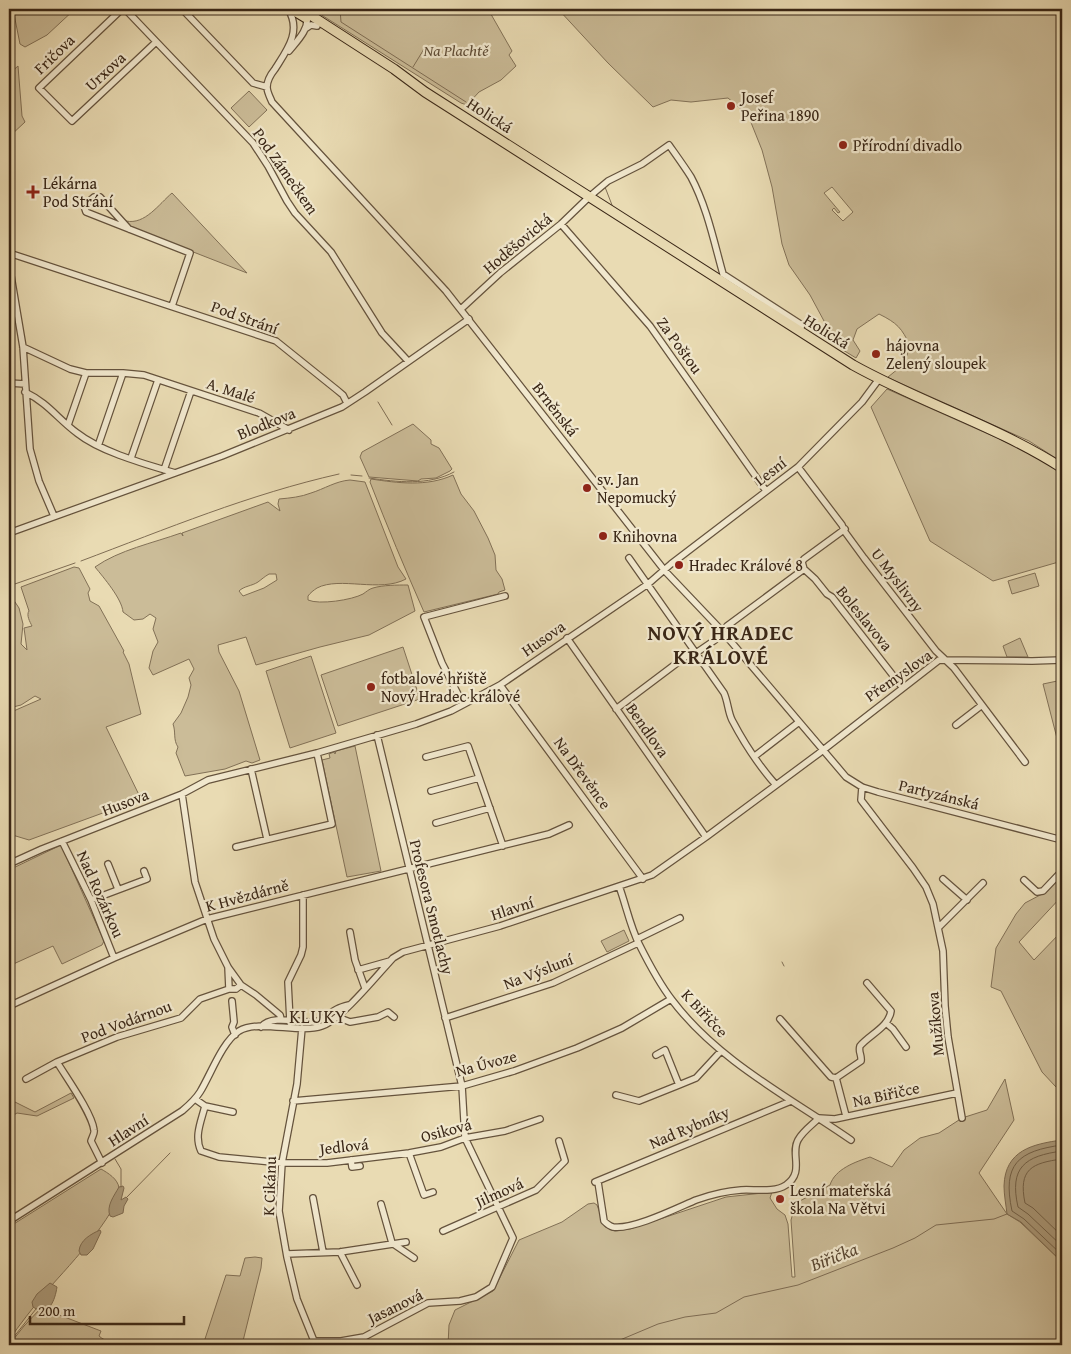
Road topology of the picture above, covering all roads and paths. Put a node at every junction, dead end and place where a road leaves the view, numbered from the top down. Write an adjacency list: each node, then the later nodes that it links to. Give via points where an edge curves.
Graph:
1 (124, 9): 6 (street, Pod Zámečkem); 10 (street, Fričova, via 39,88)
2 (182, 9): 8 (street, via 253,83)
3 (289, 9): 5 (main road, Holická); 7 (street, via 295,25 294,34)
4 (302, 9): 5 (street); 9 (main road, Holická)
5 (307, 24): 7 (street); 9 (main road, Holická, via 317,26)
6 (156, 42): 10 (street, Urxova); 21 (street, Pod Zámečkem, via 252,143 295,214 331,252 382,334)
7 (279, 62): 8 (street)
8 (267, 87): 17 (street, Brněnská, via 272,102)
9 (425, 92): 11 (main road, Holická)
10 (72, 121)
11 (589, 197): 12 (street, Hoděšovická); 19 (main road, Holická); 19 (street, via 669,144 695,186 723,274 802,325)
12 (561, 224): 17 (street, Hoděšovická); 39 (street, Za Poštou, via 650,326)
13 (129, 229): 13 (street, via 100,197 94,197 84,206 86,212); 16 (street, via 190,253)
14 (9, 253): 16 (street, Pod Strání)
15 (9, 264): 20 (street)
16 (172, 306): 30 (street, Pod Strání, via 276,341 343,395)
17 (461, 309): 18 (street, Brněnská)
18 (469, 319): 21 (street, Blodkova); 45 (street, Brněnská)
19 (799, 331): 25 (main road, Holická)
20 (23, 347): 22 (street, A. Malé); 27 (street)
21 (408, 361): 30 (street, Blodkova)
22 (86, 373): 23 (street, A. Malé); 31 (street)
23 (123, 373): 24 (street, A. Malé); 33 (street)
24 (158, 380): 28 (street, A. Malé); 34 (street)
25 (879, 380): 35 (street, Lesní, via 862,402); 36 (main road, Holická, via 1027,446)
26 (9, 383): 27 (street)
27 (25, 384): 29 (street)
28 (190, 391): 32 (street, A. Malé, via 259,413); 37 (street, A. Malé)
29 (26, 392): 31 (street, via 45,403); 40 (street, via 30,449 38,481)
30 (348, 403): 32 (street, Blodkova)
31 (68, 425): 33 (street)
32 (289, 430): 38 (street, Blodkova)
33 (98, 446): 34 (street)
34 (131, 458): 37 (street)
35 (798, 467): 39 (street, Lesní); 41 (street, U Myslivny)
36 (1062, 468)
37 (164, 470): 38 (street)
38 (175, 473): 40 (street, Blodkova)
39 (766, 491): 45 (street, Lesní)
40 (54, 516): 42 (street, Blodkova)
41 (844, 529): 44 (street, via 802,562); 51 (street, U Myslivny, via 936,651)
42 (9, 533)
43 (630, 558): 46 (street)
44 (804, 569): 48 (street); 54 (street, Boleslavova, via 832,597)
45 (665, 571): 46 (street, Husova); 48 (street, Brněnská)
46 (648, 584): 49 (street, Husova); 50 (street)
47 (505, 596): 55 (street, via 424,617)
48 (722, 631): 50 (street); 58 (street, Brněnská)
49 (567, 638): 53 (street, Husova); 57 (street, Bendlova)
50 (696, 653): 57 (street, via 685,657); 63 (street, via 728,701 731,718)
51 (946, 659): 52 (street, Přemyslova); 54 (street, Přemyslova, via 935,662); 56 (street, U Myslivny)
52 (1062, 660)
53 (500, 685): 55 (street, Husova); 86 (street, Na Dřevěnce)
54 (902, 687): 61 (street, Přemyslova)
55 (463, 704): 60 (street, Husova, via 416,724)
56 (982, 705): 59 (street); 65 (street, U Myslivny)
57 (616, 709): 75 (street, Bendlova)
58 (799, 722): 61 (street, Brněnská); 63 (street)
59 (956, 725)
60 (377, 735): 62 (street, Husova); 83 (street, Profesora Smotlachy)
61 (822, 749): 68 (street, Přemyslova); 69 (street, Partyzánská, via 846,777)
62 (317, 753): 66 (street, Husova); 76 (street, via 332,824)
63 (754, 756): 68 (street)
64 (426, 757): 67 (street, via 468,746)
65 (1025, 762)
66 (251, 769): 71 (street, Husova, via 208,780); 76 (street)
67 (479, 778): 70 (street); 72 (street)
68 (776, 785): 75 (street, Přemyslova)
69 (862, 787): 77 (street, Partyzánská); 97 (street, Mužíkova, via 861,800 926,887)
70 (431, 791)
71 (182, 794): 78 (street, Husova); 96 (street, via 195,882)
72 (490, 808): 73 (street); 79 (street)
73 (436, 823)
74 (569, 825): 79 (street, K Hvězdárně, via 549,834)
75 (706, 837): 86 (street, Hlavní)
76 (267, 839): 80 (street)
77 (1062, 840)
78 (62, 841): 81 (street, Husova); 93 (street, Nad Rozárkou)
79 (503, 846): 83 (street, K Hvězdárně)
80 (236, 847)
81 (9, 864)
82 (108, 864): 91 (street)
83 (408, 869): 92 (street, K Hvězdárně); 100 (street, Profesora Smotlachy)
84 (144, 871): 91 (street, via 147,879)
85 (1062, 871): 88 (street, via 1040,892)
86 (643, 879): 90 (street, Hlavní)
87 (943, 879): 94 (street)
88 (1024, 880)
89 (983, 883): 94 (street)
90 (619, 886): 99 (street, K Biřičce); 100 (street, Hlavní, via 494,928)
91 (118, 889): 93 (street)
92 (303, 895): 96 (street, K Hvězdárně); 118 (street, via 302,955 288,982)
93 (92, 900): 101 (street, Nad Rozárkou)
94 (967, 900): 97 (street)
95 (680, 918): 99 (street, Na Výsluní)
96 (207, 919): 101 (street, K Hvězdárně); 103 (street)
97 (939, 927): 131 (street, Mužíkova, via 944,956 948,1037)
98 (350, 932): 104 (street)
99 (637, 941): 109 (street, K Biřičce); 115 (street, Na Výsluní, via 552,983)
100 (427, 946): 102 (street, Hlavní, via 404,952); 115 (street, Profesora Smotlachy)
101 (114, 958): 111 (street, K Hvězdárně)
102 (390, 961): 104 (street, Hlavní); 107 (street, Hlavní)
103 (228, 967): 106 (street); 108 (street)
104 (358, 970): 107 (street)
105 (867, 984): 119 (street, via 891,1011)
106 (241, 985): 108 (street, Pod Vodárnou); 116 (street)
107 (365, 988): 112 (street, Hlavní)
108 (229, 989): 126 (street, Pod Vodárnou, via 200,999 181,1018 117,1037)
109 (671, 999): 124 (street, K Biřičce); 130 (street, Na Úvoze, via 622,1028 577,1048)
110 (232, 1000): 122 (street)
111 (9, 1006)
112 (349, 1006): 113 (street, Hlavní); 118 (street, Hlavní, via 338,1008 321,1021)
113 (338, 1017): 114 (street, via 350,1022 388,1012); 121 (street, Hlavní, via 322,1026)
114 (394, 1017)
115 (445, 1018): 130 (street, Profesora Smotlachy)
116 (281, 1019): 118 (street, Hlavní); 120 (street, Hlavní)
117 (780, 1019): 127 (street, via 831,1077)
118 (290, 1021)
119 (886, 1023): 123 (street); 127 (street, via 860,1046 860,1061)
120 (261, 1027): 121 (street, Hlavní); 122 (street, Hlavní, via 250,1027)
121 (302, 1028): 134 (street, K Cikánu)
122 (234, 1035): 133 (street, Hlavní)
123 (906, 1047)
124 (721, 1051): 129 (street, via 696,1078); 135 (street, K Biřičce)
125 (656, 1054): 129 (street, via 665,1050)
126 (57, 1062): 128 (street, Pod Vodárnou); 147 (street, via 92,1123 91,1141)
127 (836, 1078): 138 (street)
128 (26, 1079)
129 (679, 1085): 132 (street, via 639,1101)
130 (462, 1086): 134 (street, Na Úvoze); 142 (street, Profesora Smotlachy)
131 (957, 1093): 138 (street, Na Biřičce); 140 (street, Mužíkova)
132 (616, 1095)
133 (195, 1099): 136 (street); 147 (street, Hlavní, via 182,1111)
134 (293, 1101): 148 (street, K Cikánu)
135 (791, 1101): 139 (street, K Biřičce); 139 (street, Nad Rybníky, via 597,1182 604,1221 614,1227 631,1224 712,1195 783,1187 796,1169 797,1141)
136 (206, 1106): 137 (street); 148 (street, Jedlová, via 197,1134 201,1151 219,1157)
137 (232, 1112)
138 (846, 1116): 139 (street, Na Biřičce)
139 (820, 1118): 143 (street, K Biřičce)
140 (962, 1118)
141 (540, 1119): 142 (street, Osiková, via 504,1131)
142 (465, 1138): 145 (street, Osiková); 153 (street)
143 (851, 1140)
144 (559, 1141): 153 (street, Jilmová, via 565,1161 536,1190)
145 (409, 1153): 146 (street, Jedlová); 150 (street, Osiková, via 424,1195)
146 (351, 1160): 148 (street, Jedlová); 149 (street, via 352,1167)
147 (102, 1163): 154 (street, Hlavní)
148 (282, 1163): 160 (street, K Cikánu, via 279,1211)
149 (360, 1166)
150 (433, 1192)
151 (314, 1198): 158 (street)
152 (381, 1204): 157 (street)
153 (498, 1206): 155 (street, Jilmová); 163 (street, Jasanová, via 513,1238 492,1287 476,1297 460,1301 428,1302 364,1337)
154 (9, 1221)
155 (443, 1231)
156 (406, 1242): 157 (street)
157 (392, 1243): 159 (street); 161 (street)
158 (323, 1252): 159 (street); 160 (street)
159 (340, 1252): 162 (street)
160 (287, 1254): 163 (street, K Cikánu, via 297,1299)
161 (414, 1258)
162 (357, 1285)
163 (314, 1342)

